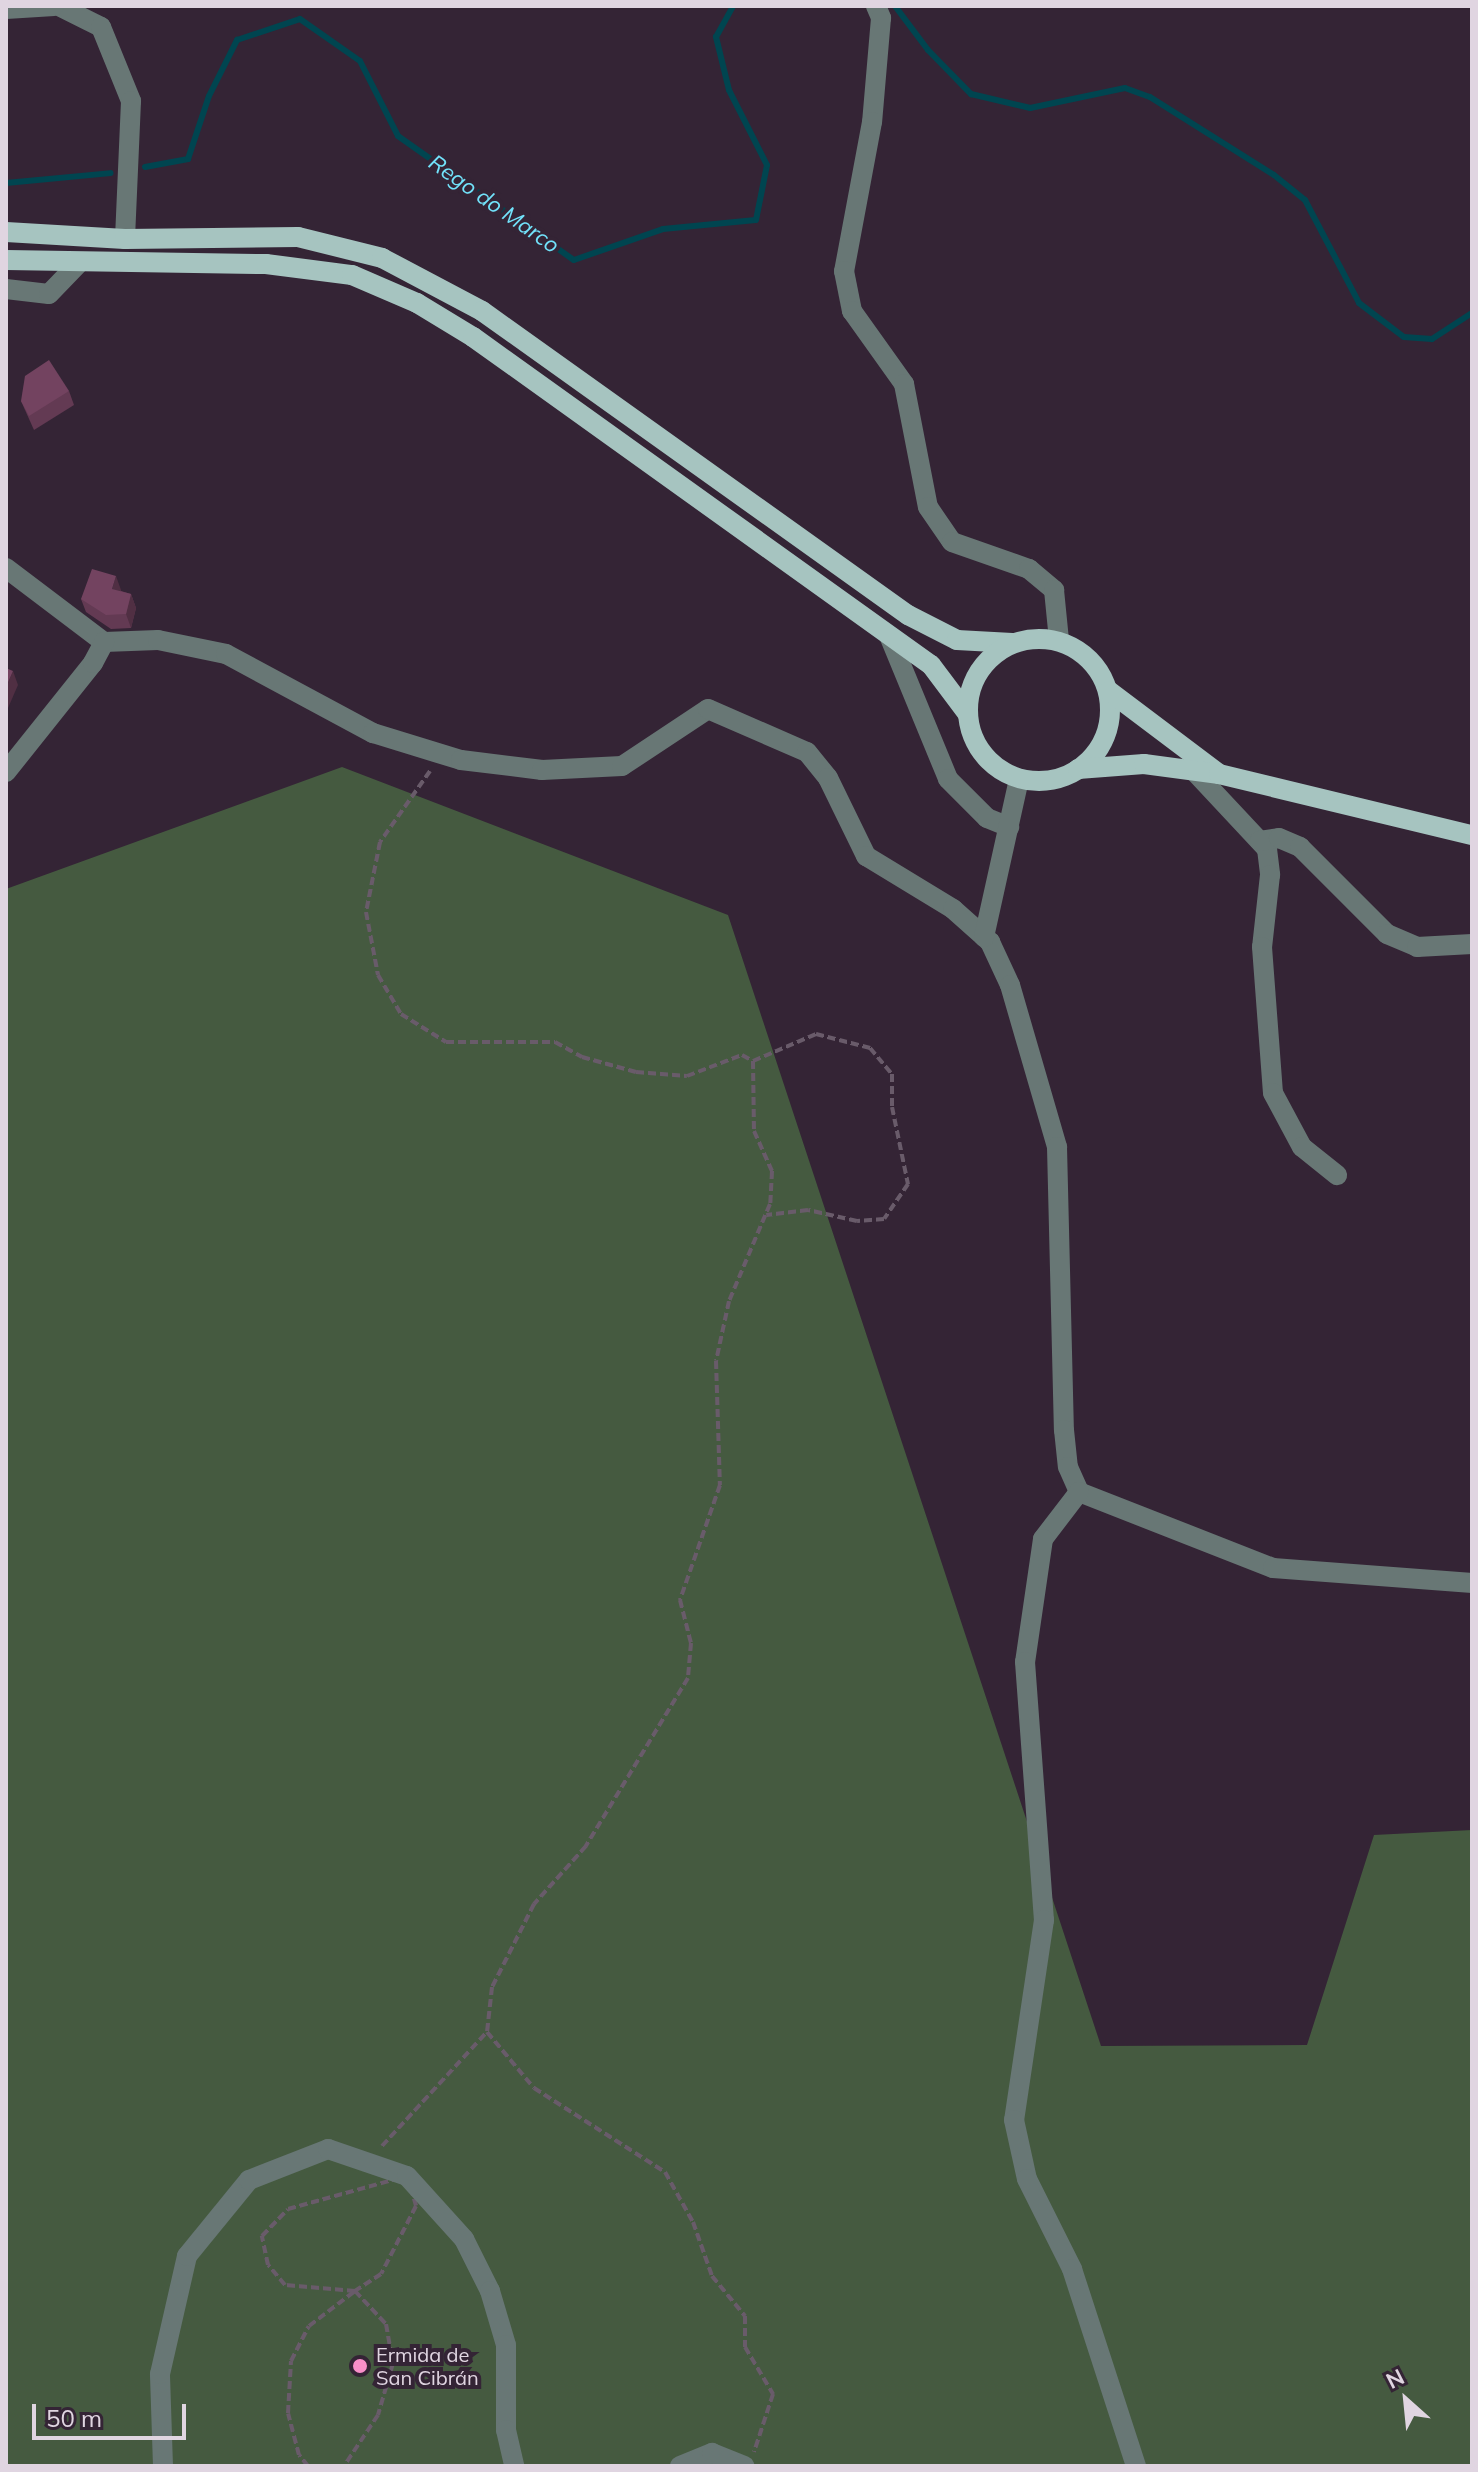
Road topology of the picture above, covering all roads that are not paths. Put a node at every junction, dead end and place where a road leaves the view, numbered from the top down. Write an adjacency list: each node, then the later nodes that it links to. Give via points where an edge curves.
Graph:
1 (57, 6): 3 (street); 5 (street, via 101,27 131,101)
2 (876, 6): 11 (street, via 881,18 872,122 844,271 852,311 904,384 928,507 952,542 1029,569 1054,590)
3 (6, 9)
4 (6, 232): 5 (main road)
5 (125, 239): 13 (main road, via 298,237 382,258 482,311 908,615 957,640)
6 (6, 260): 7 (main road)
7 (78, 264): 8 (street, via 49,294); 10 (main road, via 266,264 352,275 417,303 473,337)
8 (6, 289)
9 (6, 568): 12 (street)
10 (890, 638): 15 (main road, via 931,665); 21 (street, via 948,779 987,818)
11 (1059, 640): 13 (main road); 14 (main road, via 1098,668)
12 (104, 642): 18 (street); 24 (street, via 158,640 226,654 373,733 430,750 542,770 622,766 708,709 732,716 807,752 828,778 866,856 953,909)
13 (1012, 643): 15 (main road, via 978,671)
14 (1109, 691): 16 (main road, via 1110,721 1100,748); 19 (main road)
15 (967, 713): 20 (main road, via 974,739 988,761)
16 (1078, 769): 17 (main road, via 1144,764); 20 (main road, via 1050,781)
17 (1194, 771): 19 (main road); 23 (street)
18 (6, 772)
19 (1219, 774): 22 (main road)
20 (1019, 779): 21 (street)
21 (1009, 827): 24 (street)
22 (1472, 835)
23 (1260, 841): 25 (street, via 1279,838 1300,847 1387,934 1417,947); 26 (street, via 1271,861 1262,947 1273,1093 1302,1147)
24 (984, 937): 27 (street, via 1010,985 1057,1147 1064,1430 1068,1467)
25 (1472, 944)
26 (1337, 1175)
27 (1079, 1492): 28 (street, via 1273,1568); 33 (street, via 1043,1539 1025,1662 1044,1920 1014,2120 1027,2179 1072,2269)
28 (1472, 1583)
29 (739, 2464): 32 (street, via 712,2453)
30 (163, 2466): 31 (street, via 160,2374 187,2256 249,2180 328,2149 407,2176 464,2239 490,2291 506,2345 506,2430)
31 (514, 2466)
32 (680, 2466)
33 (1136, 2466)

